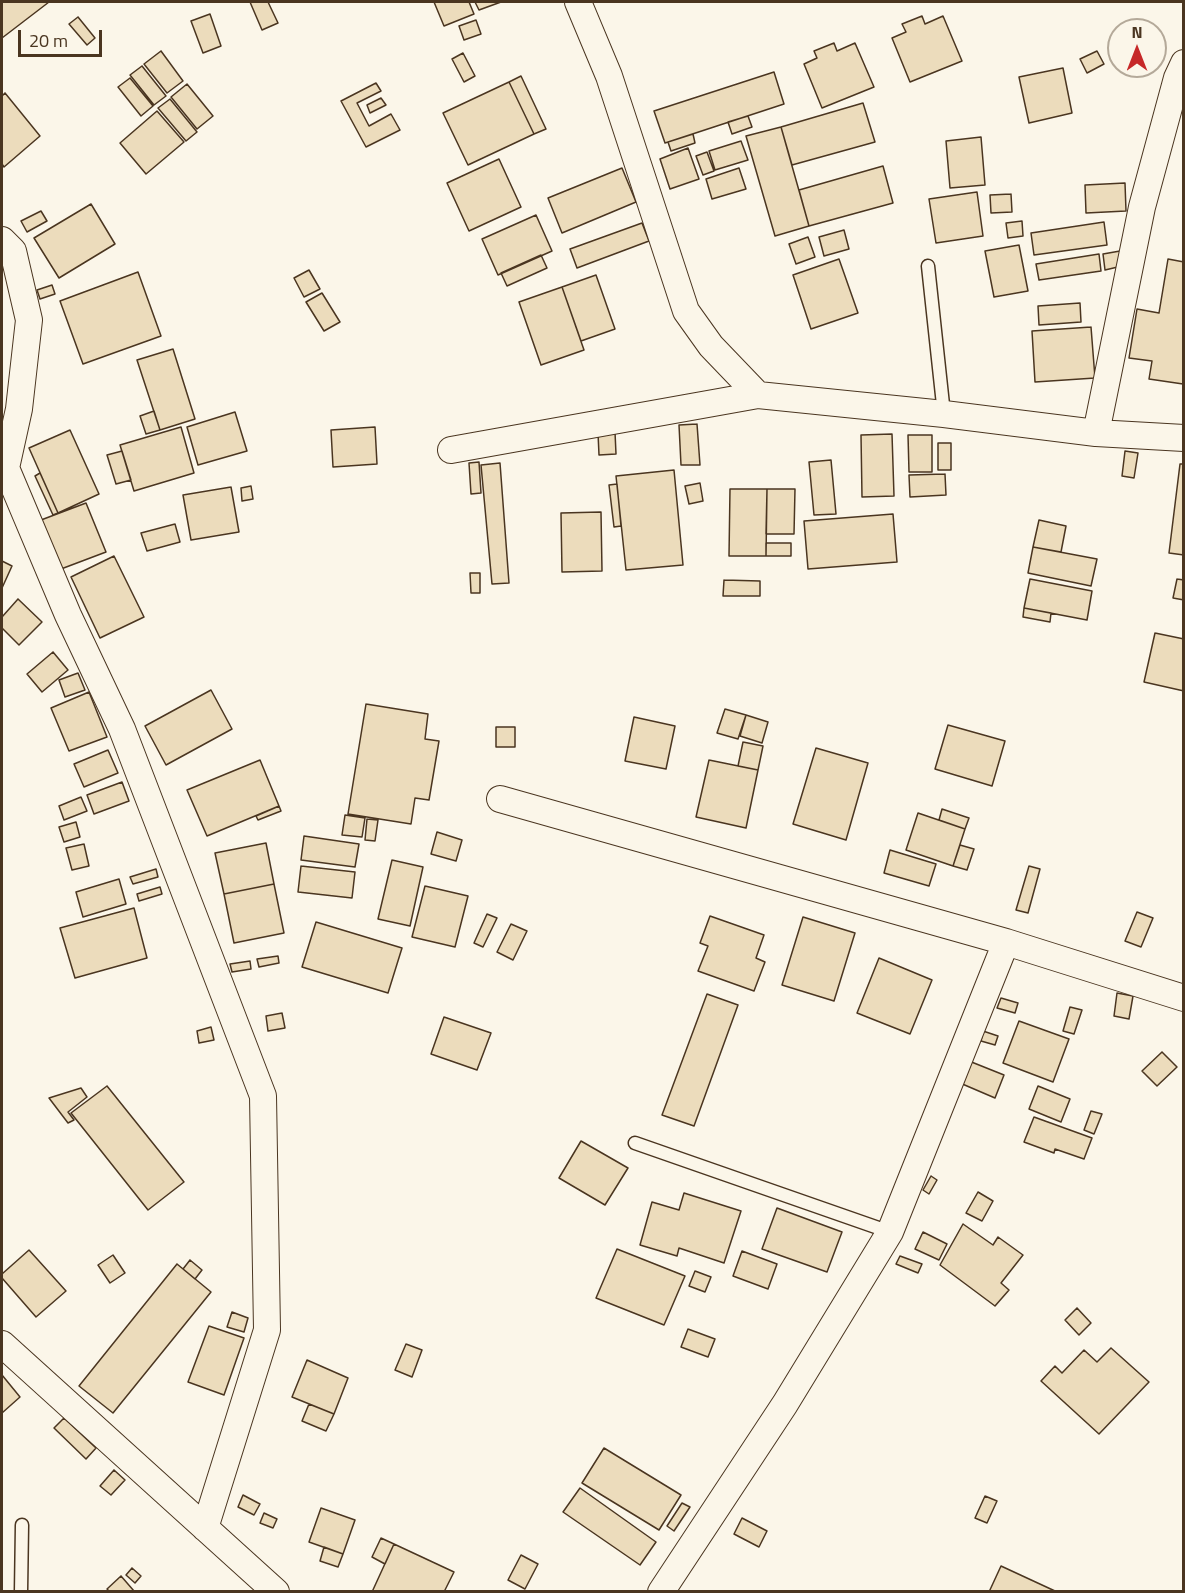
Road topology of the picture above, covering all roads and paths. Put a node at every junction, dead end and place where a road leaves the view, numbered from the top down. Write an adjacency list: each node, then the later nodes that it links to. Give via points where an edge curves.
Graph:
1 (578, 2): 5 (street, via 609,76 686,311 711,346)
2 (1184, 63): 7 (street, via 1142,207)
3 (2, 240): 17 (street, via 13,251 29,320 19,409 6,468 68,615 122,729 263,1096 267,1330)
4 (928, 266): 6 (lane)
5 (758, 395): 6 (street); 9 (street)
6 (944, 414): 7 (street)
7 (1096, 433): 8 (street)
8 (1184, 438)
9 (451, 450)
10 (500, 799): 11 (street)
11 (1006, 942): 12 (street); 14 (street)
12 (1184, 998)
13 (635, 1143): 14 (lane)
14 (890, 1232): 20 (street, via 785,1404)
15 (2, 1344): 17 (street)
16 (22, 1525): 18 (lane)
17 (205, 1528): 19 (street)
18 (21, 1592)
19 (276, 1592)
20 (661, 1592)

